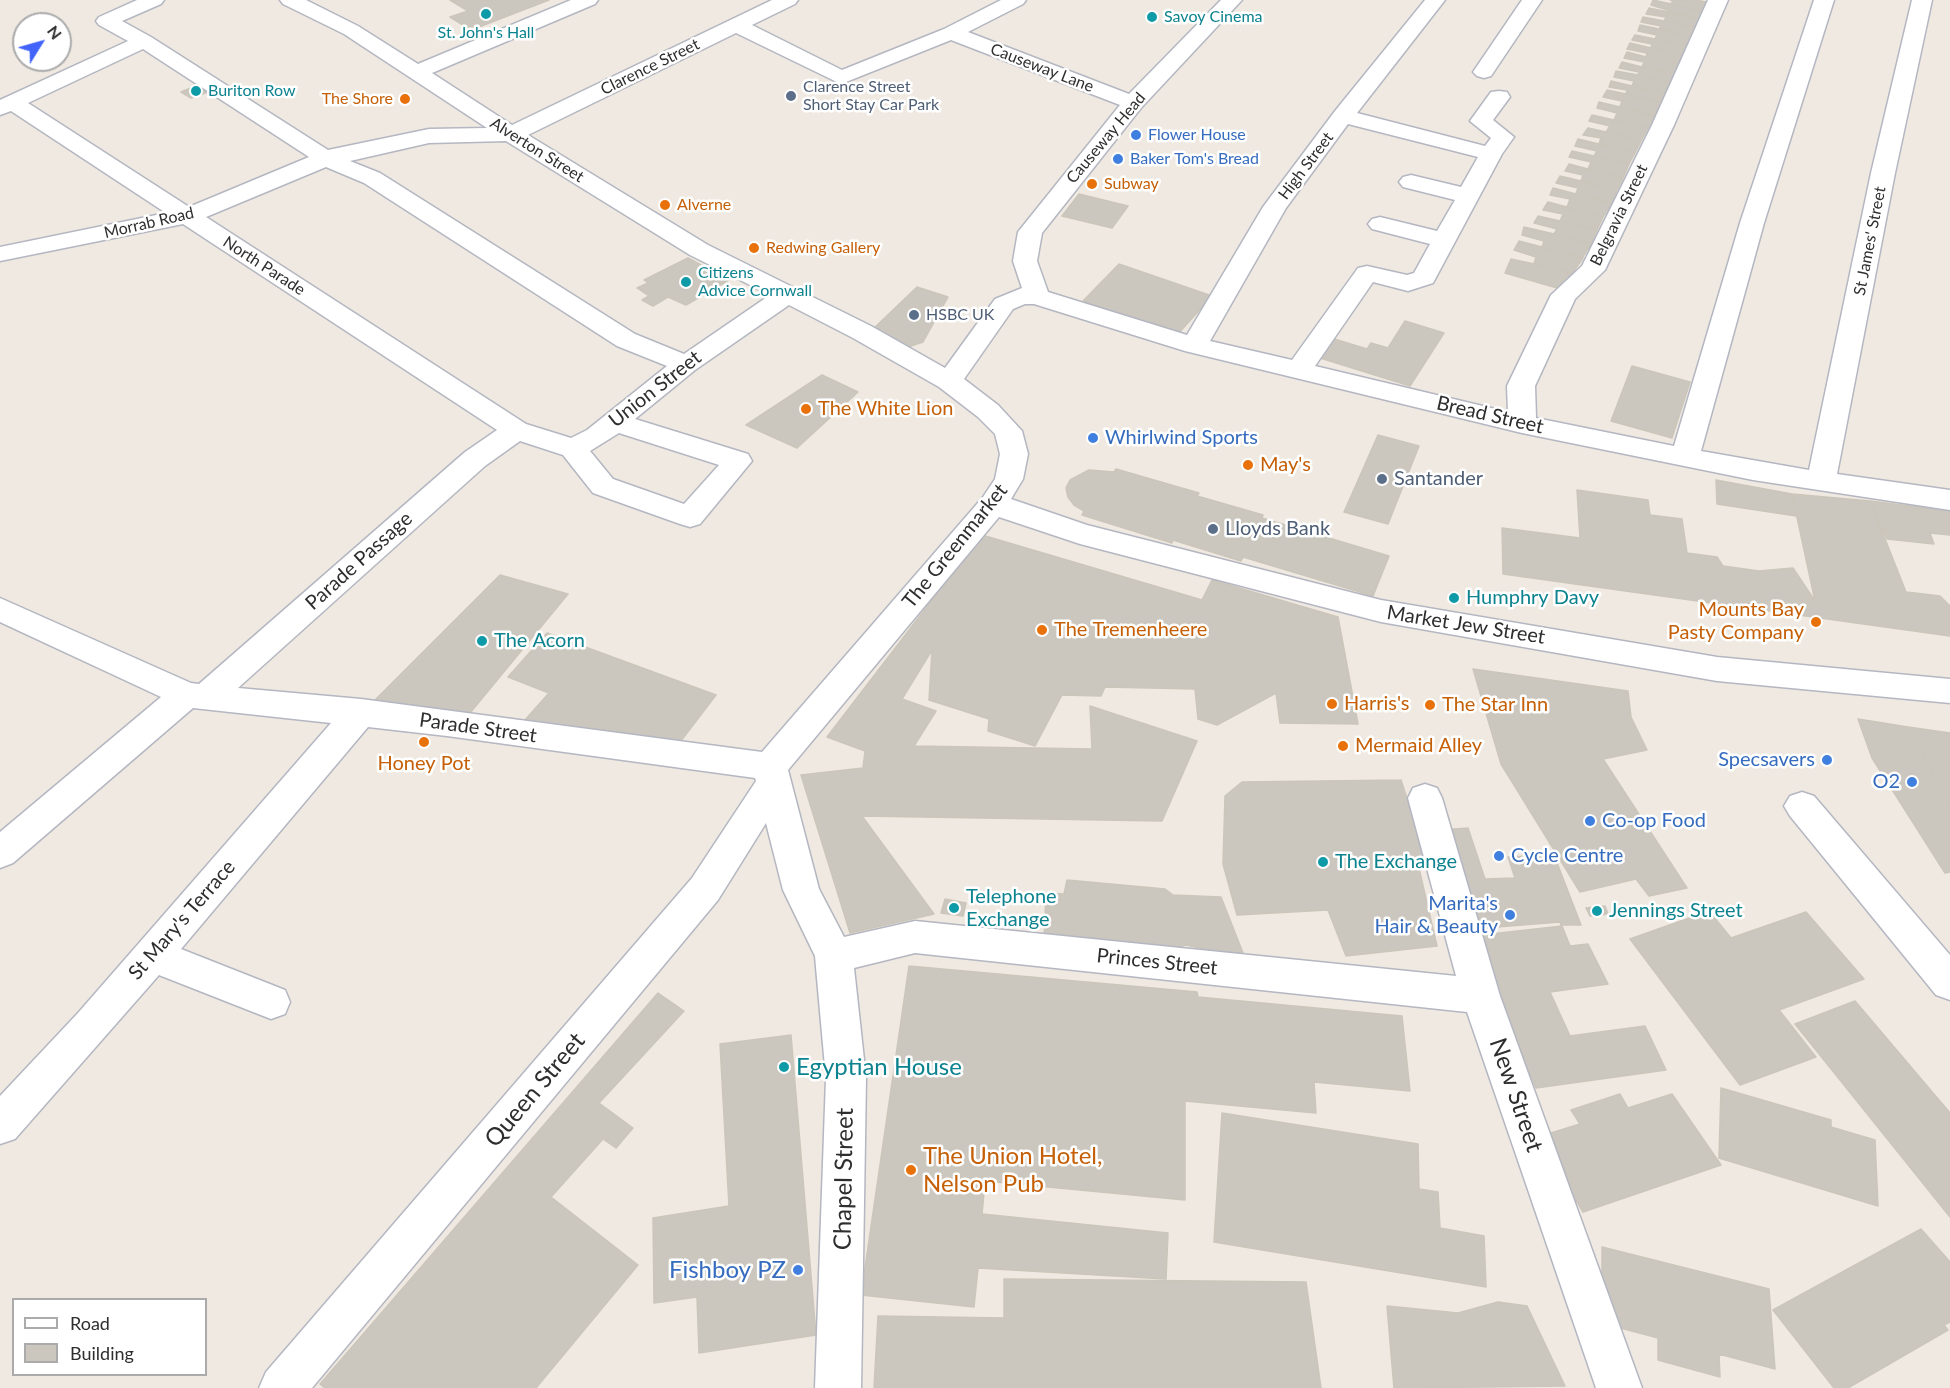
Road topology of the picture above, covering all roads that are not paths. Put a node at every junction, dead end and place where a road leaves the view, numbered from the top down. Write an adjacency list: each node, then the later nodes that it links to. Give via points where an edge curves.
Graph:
1 (154, 0): 14 (street, via 106,21)
2 (290, 0): 15 (street, Alverton Street, via 351,30)
3 (588, 0): 15 (street)
4 (788, 0): 12 (street, Clarence Street)
5 (1016, 0): 13 (street)
6 (1232, 0): 19 (street, Causeway Head)
7 (1435, 0): 21 (street, High Street)
8 (1532, 0): 16 (street)
9 (1718, 0): 38 (street, Belgravia Street, via 1593,270 1564,295 1521,386)
10 (1824, 0): 41 (street, via 1752,224)
11 (1922, 0): 42 (street, St James' Street)
12 (736, 25): 13 (street, via 841,78); 22 (street, Clarence Street)
13 (951, 33): 19 (street, Causeway Lane)
14 (144, 42): 20 (street); 24 (street)
15 (417, 72): 18 (street, Alverton Street)
16 (1484, 72)
17 (1499, 97): 23 (street, via 1481,121 1503,137)
18 (463, 102): 22 (street, Alverton Street); 24 (street, Morrab Road)
19 (1133, 103): 32 (street, Causeway Head, via 1030,232 1025,261)
20 (6, 105): 27 (street, North Parade)
21 (1343, 116): 23 (street); 33 (street, High Street, via 1275,207)
22 (511, 134): 24 (street, Morrab Road, via 429,136); 31 (street, Alverton Street, via 699,250)
23 (1491, 154): 26 (street)
24 (327, 159): 27 (street, Morrab Road); 34 (street, via 372,178 626,340)
25 (1411, 182): 26 (street)
26 (1468, 196): 29 (street)
27 (188, 216): 30 (street, Morrab Road); 39 (street, North Parade)
28 (1380, 224): 29 (street)
29 (1444, 240): 35 (street, via 1424,278 1408,283 1366,273)
30 (0, 254)
31 (787, 295): 34 (street, Union Street); 36 (street, The Greenmarket)
32 (1037, 297): 33 (street, Bread Street); 36 (street, via 1021,296 1004,304)
33 (1194, 345): 35 (street, Bread Street)
34 (686, 364): 37 (street, Union Street)
35 (1299, 369): 38 (street, Bread Street)
36 (949, 381): 44 (street, The Greenmarket, via 1008,431 1014,454 1009,479)
37 (614, 422): 40 (street, Union Street); 40 (street, via 738,461 690,517 603,486)
38 (1522, 424): 41 (street, Bread Street)
39 (516, 430): 40 (street); 47 (street, Parade Passage, via 475,459)
40 (573, 449)
41 (1685, 457): 42 (street, Bread Street)
42 (1821, 482): 43 (street, Bread Street)
43 (1950, 500)
44 (993, 504): 46 (street, Market Jew Street, via 1080,534 1381,611 1718,669); 49 (street, The Greenmarket)
45 (0, 609): 47 (street, Parade Street)
46 (1950, 690)
47 (196, 696): 48 (street, Parade Street); 52 (street, Parade Passage)
48 (361, 712): 49 (street, Parade Street); 53 (street, St Mary's Terrace)
49 (772, 774): 54 (street, Chapel Street, via 801,890); 59 (street, Queen Street, via 705,889)
50 (1425, 798): 56 (street, New Street)
51 (1802, 806): 55 (street)
52 (6, 842)
53 (153, 955): 57 (street); 58 (street, St Mary's Terrace)
54 (834, 956): 56 (street, Princes Street, via 915,937); 60 (street, Chapel Street, via 846,1078)
55 (1950, 983)
56 (1481, 996): 61 (street, New Street)
57 (271, 1002)
58 (0, 1125)
59 (295, 1383)
60 (838, 1388)
61 (1619, 1388)

